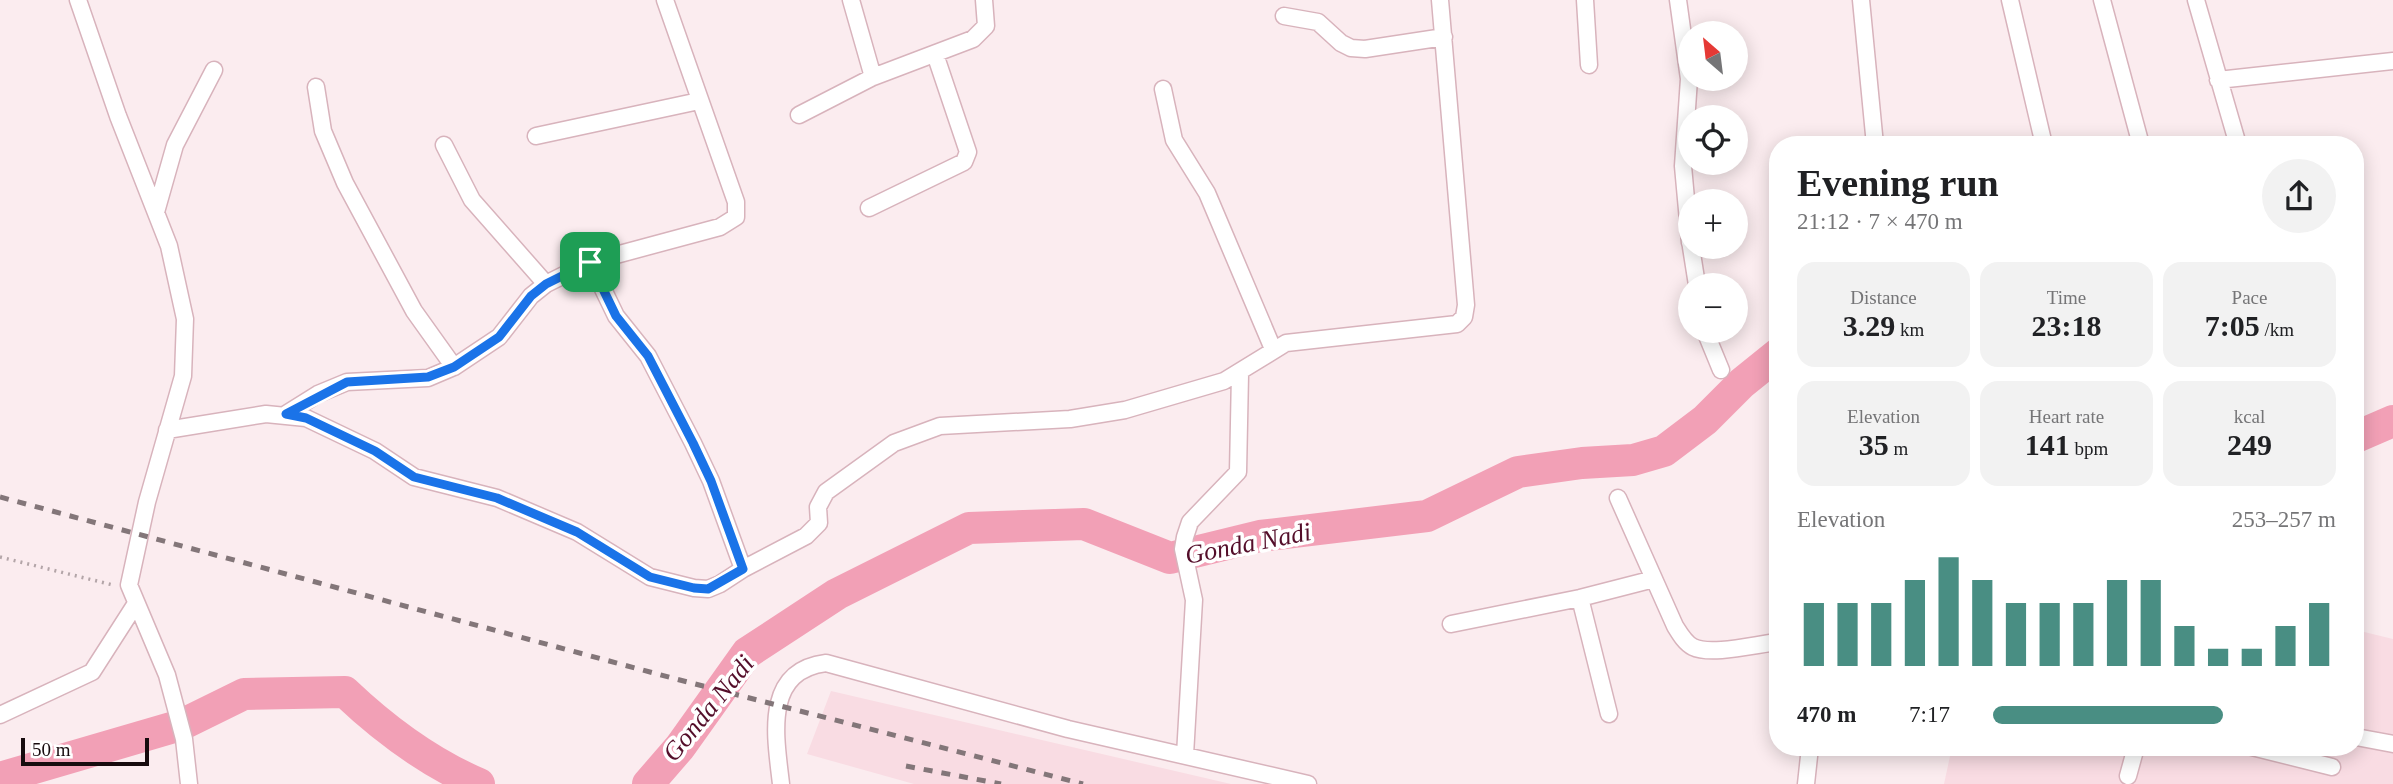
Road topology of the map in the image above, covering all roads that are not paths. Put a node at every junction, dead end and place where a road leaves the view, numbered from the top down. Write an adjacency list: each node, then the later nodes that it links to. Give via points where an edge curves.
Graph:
1 (78, 0): 32 (street)
2 (665, 0): 22 (street)
3 (851, 0): 18 (street)
4 (984, 0): 14 (street, via 986,26 980,34)
5 (1440, 0): 13 (street)
6 (1585, 0): 16 (street)
7 (1678, 0): 30 (street, via 1689,79)
8 (1861, 0): 25 (street)
9 (2011, 0): 26 (street)
10 (2102, 0): 27 (street)
11 (2196, 0): 19 (street)
12 (1284, 16): 13 (street, via 1318,22 1351,48)
13 (1444, 37): 36 (street, via 1464,317 1447,327 1306,340)
14 (935, 54): 18 (street); 31 (street, via 968,152 964,162)
15 (2393, 61): 19 (street)
16 (1589, 65)
17 (214, 70): 32 (street, via 175,145)
18 (873, 77): 23 (street)
19 (2218, 80): 28 (street)
20 (316, 87): 37 (street, via 323,131 345,183 414,311)
21 (1163, 89): 36 (street, via 1174,140 1207,193)
22 (699, 101): 24 (street); 33 (street, via 736,202 737,217 720,227)
23 (799, 115)
24 (536, 136)
25 (1874, 136)
26 (2042, 136)
27 (2139, 136)
28 (2235, 136)
29 (444, 145): 34 (street, via 472,200)
30 (1685, 189)
31 (869, 208)
32 (156, 212): 41 (street, via 169,246 185,319 183,376)
33 (590, 262): 34 (street); 43 (street, via 616,316 648,356 693,443)
34 (546, 284): 37 (street, via 499,337)
35 (1710, 343): 38 (street)
36 (1273, 349): 39 (street)
37 (454, 367): 40 (street, via 428,377 347,382)
38 (1721, 370)
39 (1240, 374): 43 (street, via 1125,410 1070,419 940,426 921,432 894,443 825,492 816,528 806,536); 53 (street, via 1238,472 1190,522 1183,550 1194,600)
40 (286, 414): 41 (street); 43 (street, via 306,418 375,451 414,477 497,498 577,532 650,577 708,589)
41 (167, 430): 46 (street, via 129,585)
42 (1618, 498): 44 (street)
43 (743, 569)
44 (1654, 579): 45 (street); 48 (street, via 1675,626 1696,649)
45 (1580, 598): 47 (street); 49 (street)
46 (135, 605): 50 (street, via 92,671); 59 (street, via 167,675 184,739)
47 (1451, 624)
48 (1769, 643)
49 (1609, 714)
50 (0, 715)
51 (2364, 739): 52 (street)
52 (2393, 744)
53 (1185, 755): 60 (street, via 1068,729 826,663 800,673 779,699 774,725); 61 (street)
54 (1809, 756): 62 (street)
55 (2134, 756): 58 (street)
56 (2288, 756): 57 (street)
57 (2332, 767)
58 (2128, 776)
59 (189, 784)
60 (781, 784)
61 (1308, 784)
62 (1806, 784)

